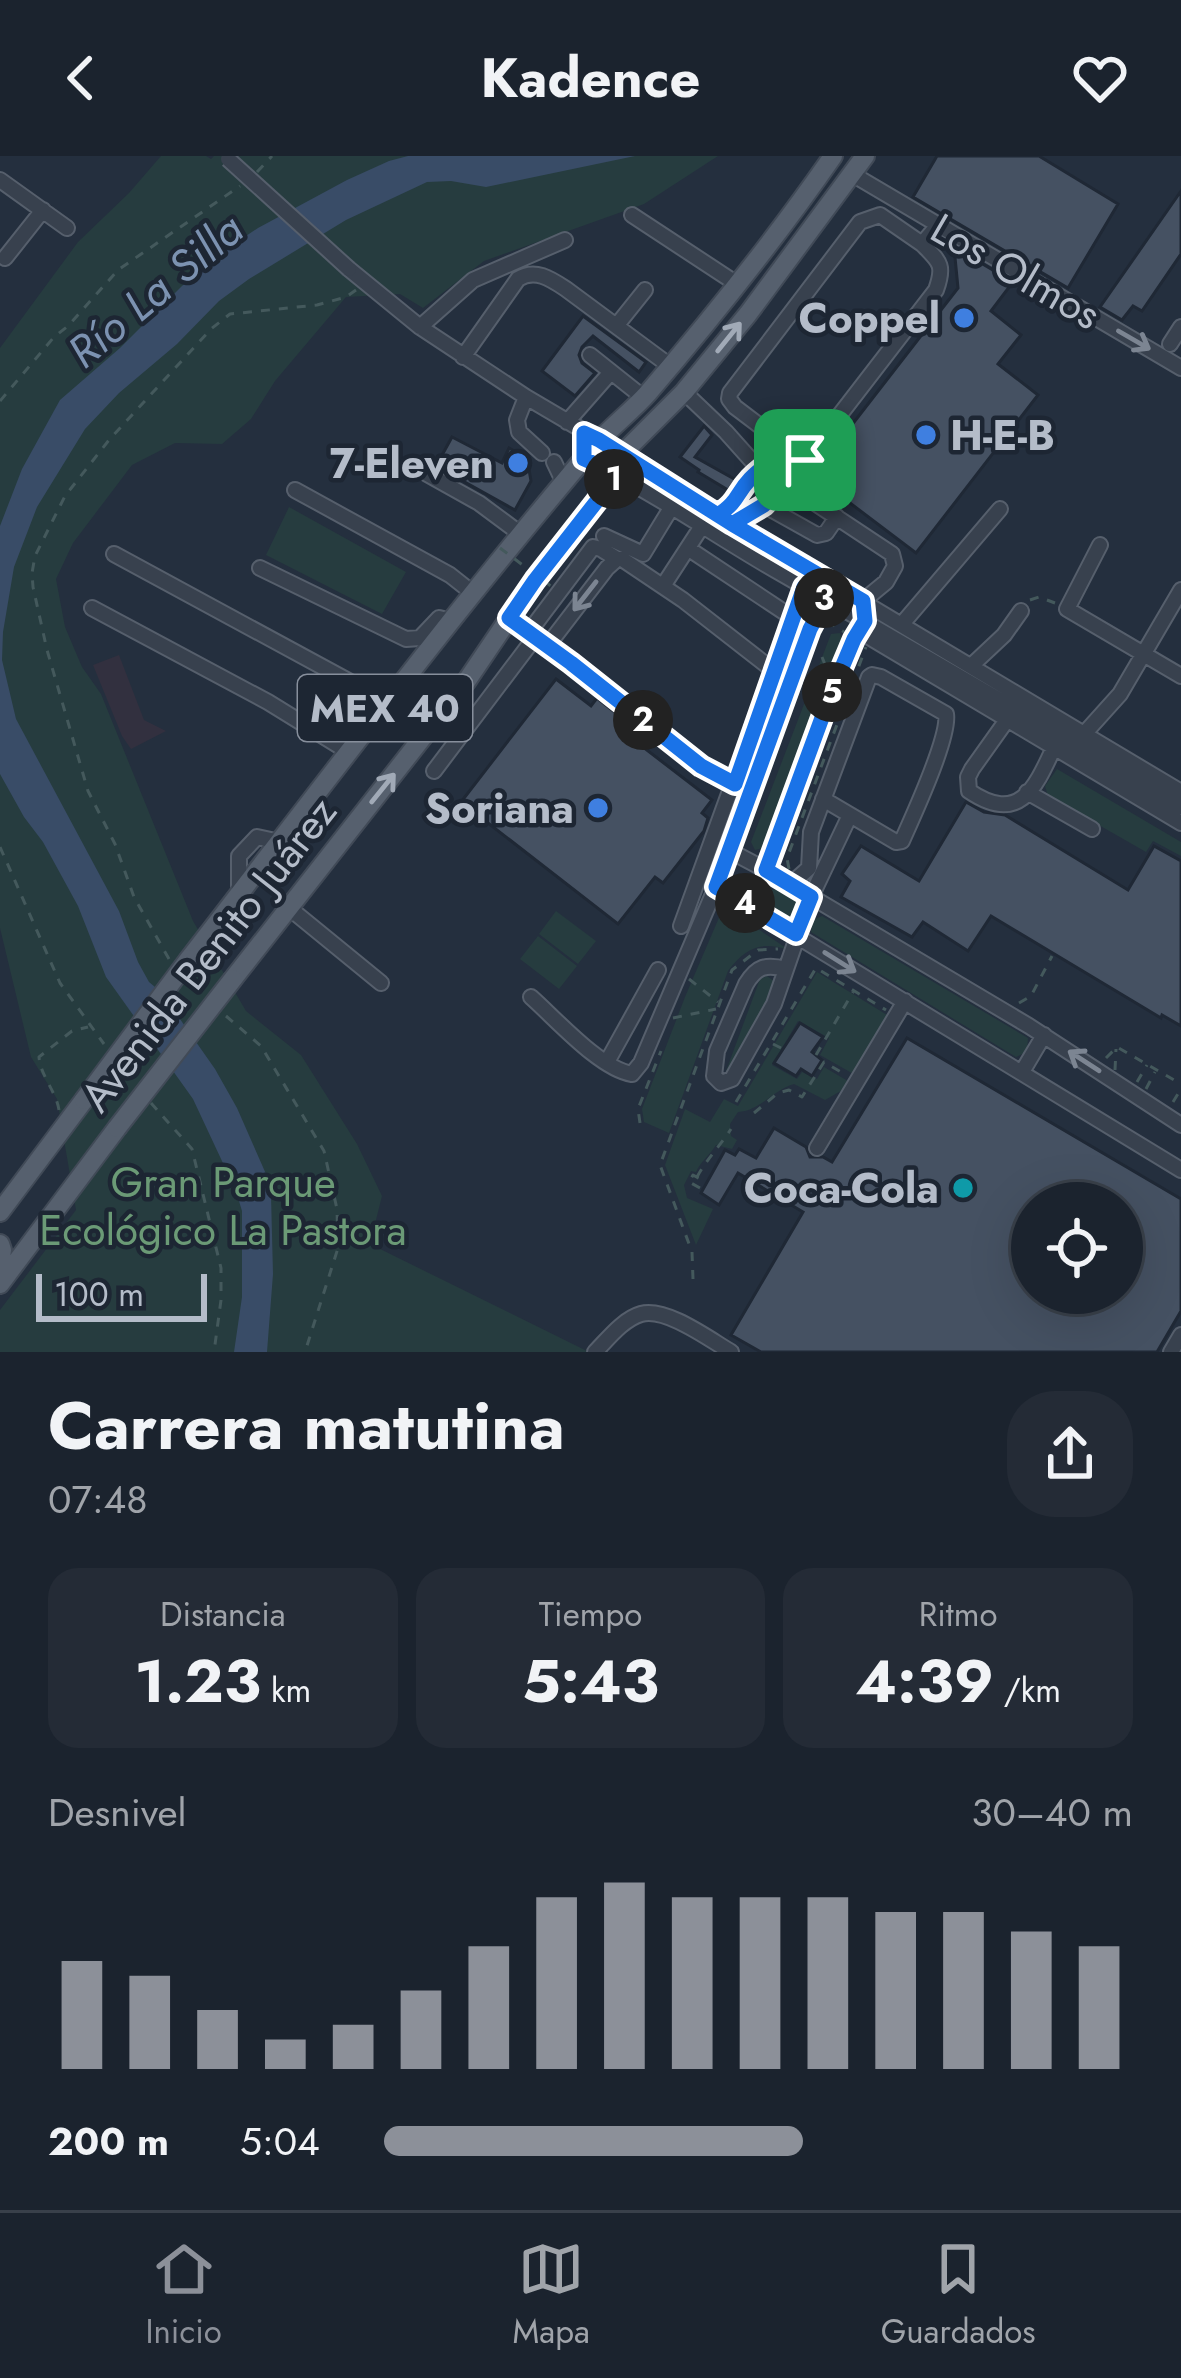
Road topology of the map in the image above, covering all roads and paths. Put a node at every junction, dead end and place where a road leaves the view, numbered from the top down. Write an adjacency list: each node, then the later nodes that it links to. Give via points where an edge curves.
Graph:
1 (272, 156): 6 (path)
2 (833, 156): 20 (main road, Avenida Benito Juárez / MEX 40)
3 (865, 156): 5 (main road)
4 (226, 157): 19 (street, bridge)
5 (854, 165): 9 (street, Los Olmos); 18 (main road)
6 (252, 176)
7 (0, 180): 10 (street)
8 (242, 185): 36 (path, via 118,270)
9 (910, 208): 12 (street, Los Olmos); 13 (street)
10 (43, 211): 14 (street); 17 (street)
11 (632, 215): 20 (street)
12 (938, 226): 16 (street); 30 (street, Los Olmos, one-way to 30)
13 (898, 227): 16 (street); 22 (street, via 880,215 860,222)
14 (68, 228)
15 (565, 240): 24 (street, via 473,280)
16 (922, 244): 43 (street, via 941,268 936,290)
17 (5, 258)
18 (778, 276): 22 (street); 32 (main road, one-way to 18)
19 (366, 284): 24 (street); 117 (path, via 317,305 230,314 211,329 64,496 35,556 47,650 88,791 134,897)
20 (736, 284): 29 (main road, Avenida Benito Juárez / MEX 40)
21 (645, 290): 23 (street)
22 (803, 297): 35 (street)
23 (617, 325): 28 (street, via 549,279 524,275); 29 (street)
24 (420, 327): 28 (street)
25 (1181, 327): 26 (street)
26 (1170, 344)
27 (590, 355): 31 (street)
28 (463, 357): 33 (street)
29 (670, 365): 34 (main road, Avenida Benito Juárez / MEX 40)
30 (1181, 368)
31 (611, 372): 34 (street); 38 (street)
32 (684, 392): 37 (street); 41 (main road)
33 (526, 397): 38 (street); 47 (street, via 519,432)
34 (644, 398): 39 (main road, Avenida Benito Juárez / MEX 40)
35 (729, 398): 37 (street); 40 (street)
36 (0, 401)
37 (712, 418): 44 (street)
38 (567, 422): 39 (street)
39 (591, 436): 41 (street); 42 (main road, Avenida Benito Juárez / MEX 40)
40 (787, 446): 43 (street); 44 (street)
41 (622, 454): 46 (main road, Avenida Benito Juárez / MEX 40); 52 (street)
42 (584, 459): 46 (street); 47 (main road, Avenida Benito Juárez / MEX 40)
43 (805, 460): 50 (street)
44 (760, 470): 52 (street)
45 (427, 474): 56 (street)
46 (618, 474): 49 (street); 79 (main road, Avenida Benito Juárez / MEX 40)
47 (564, 483): 56 (main road, Avenida Benito Juárez / MEX 40)
48 (295, 490): 72 (street)
49 (671, 508): 55 (street); 58 (street, via 643,554)
50 (769, 508): 53 (street, via 800,495); 53 (street, via 817,536); 54 (street)
51 (1000, 509): 82 (street)
52 (718, 515): 54 (street)
53 (837, 517): 74 (street, via 896,560 886,583)
54 (732, 524): 57 (street)
55 (702, 526): 61 (street); 62 (street)
56 (522, 535): 72 (main road, Avenida Benito Juárez / MEX 40)
57 (750, 535): 62 (street); 67 (street)
58 (604, 536)
59 (1100, 545): 76 (street)
60 (500, 548): 70 (path, bridge)
61 (688, 549): 66 (street); 68 (street)
62 (746, 553): 66 (street); 69 (street)
63 (114, 554): 91 (street)
64 (616, 559): 68 (street); 84 (street, one-way to 84); 84 (street, via 592,547)
65 (260, 568): 81 (street, via 406,639 420,638 439,618)
66 (729, 574): 80 (street)
67 (826, 579): 73 (street); 74 (street)
68 (663, 586): 88 (street)
69 (804, 587): 73 (street); 80 (street)
70 (556, 590)
71 (1181, 590): 85 (street)
72 (474, 594): 81 (main road, Avenida Benito Juárez / MEX 40)
73 (826, 599): 78 (street); 83 (street)
74 (863, 601): 82 (street); 83 (street)
75 (92, 608): 95 (street)
76 (1066, 609): 77 (path, via 1039,597); 85 (street)
77 (1021, 610): 87 (street)
78 (818, 615): 83 (path); 105 (street)
79 (509, 618): 84 (street); 112 (main road, Avenida Benito Juárez / MEX 40, one-way to 79)
80 (793, 618): 88 (street)
81 (449, 626): 91 (main road, Avenida Benito Juárez / MEX 40)
82 (897, 630): 83 (street); 87 (street); 92 (street)
83 (861, 634): 92 (street); 107 (street)
84 (538, 638): 96 (street); 97 (street)
85 (1144, 654): 89 (street); 93 (street)
86 (822, 657): 90 (path)
87 (971, 666): 93 (street)
88 (774, 670): 97 (street)
89 (1181, 676)
90 (830, 678)
91 (389, 703): 95 (main road, Avenida Benito Juárez / MEX 40)
92 (1010, 714): 94 (street); 98 (street, via 972,769 969,791 1004,806)
93 (1084, 734): 99 (street)
94 (1056, 741): 98 (street); 101 (street); 103 (street)
95 (349, 752): 117 (main road, Avenida Benito Juárez / MEX 40)
96 (434, 771)
97 (735, 784): 113 (street)
98 (1028, 792): 104 (street)
99 (1181, 792)
100 (823, 799): 102 (street); 102 (street, via 872,675 946,714 902,841); 106 (street, via 809,841)
101 (1181, 807)
102 (850, 815): 106 (street)
103 (1181, 823)
104 (1092, 829)
105 (730, 851): 107 (street); 109 (street)
106 (818, 864): 108 (street); 110 (street)
107 (766, 870): 108 (street); 111 (street)
108 (790, 884): 110 (street)
109 (716, 887): 111 (street); 138 (street, via 637,1071)
110 (811, 897): 114 (street); 131 (street)
111 (750, 907): 114 (street)
112 (288, 908): 121 (street); 163 (main road, Avenida Benito Juárez / MEX 40, bridge)
113 (681, 926)
114 (796, 934): 118 (street); 124 (street, one-way to 124)
115 (781, 950): 126 (path, via 740,961)
116 (1052, 956): 125 (path, via 1031,997)
117 (183, 966): 150 (main road, Avenida Benito Juárez / MEX 40, bridge)
118 (786, 969): 118 (street, via 737,1072 721,1083 714,1061 746,984 762,967)
119 (658, 970): 138 (street)
120 (688, 979): 126 (path)
121 (381, 983)
122 (854, 991): 128 (path); 133 (path, via 816,968); 136 (path)
123 (531, 997): 138 (street)
124 (905, 1001): 141 (street); 142 (street)
125 (1010, 1004)
126 (718, 1006): 129 (path); 162 (path, via 660,1165 692,1252)
127 (222, 1013): 166 (path, via 261,1046 323,1151 338,1248)
128 (892, 1013)
129 (674, 1018)
130 (89, 1027): 150 (path, via 39,1057)
131 (1044, 1035): 141 (street); 149 (street, one-way to 131)
132 (666, 1036): 148 (path)
133 (771, 1043): 135 (path); 145 (path)
134 (1117, 1047): 137 (path); 139 (path); 139 (path, via 1115,1070 1136,1083)
135 (783, 1049)
136 (816, 1055)
137 (1103, 1061)
138 (608, 1063)
139 (1147, 1065): 140 (path)
140 (1156, 1070): 143 (path); 144 (path, via 1145,1088)
141 (1022, 1072): 153 (street)
142 (857, 1081): 147 (path, via 824,1062 802,1097 778,1093); 152 (street)
143 (1181, 1086): 146 (path)
144 (1158, 1097)
145 (736, 1102)
146 (1171, 1105)
147 (754, 1112)
148 (640, 1123)
149 (1181, 1125)
150 (61, 1128): 154 (main road, Avenida Benito Juárez / MEX 40)
151 (731, 1129): 155 (path)
152 (817, 1148)
153 (1181, 1170)
154 (29, 1175): 157 (main road); 159 (main road, Avenida Benito Juárez / MEX 40)
155 (697, 1178): 156 (path); 158 (path, via 689,1182)
156 (704, 1181)
157 (0, 1187)
158 (700, 1188)
159 (0, 1212)
160 (0, 1244): 161 (main road)
161 (0, 1263)
162 (693, 1280)
163 (0, 1284)
164 (1181, 1335): 168 (street)
165 (727, 1351): 167 (street, via 671,1318 641,1314)
166 (305, 1352)
167 (595, 1352)
168 (1171, 1352)

